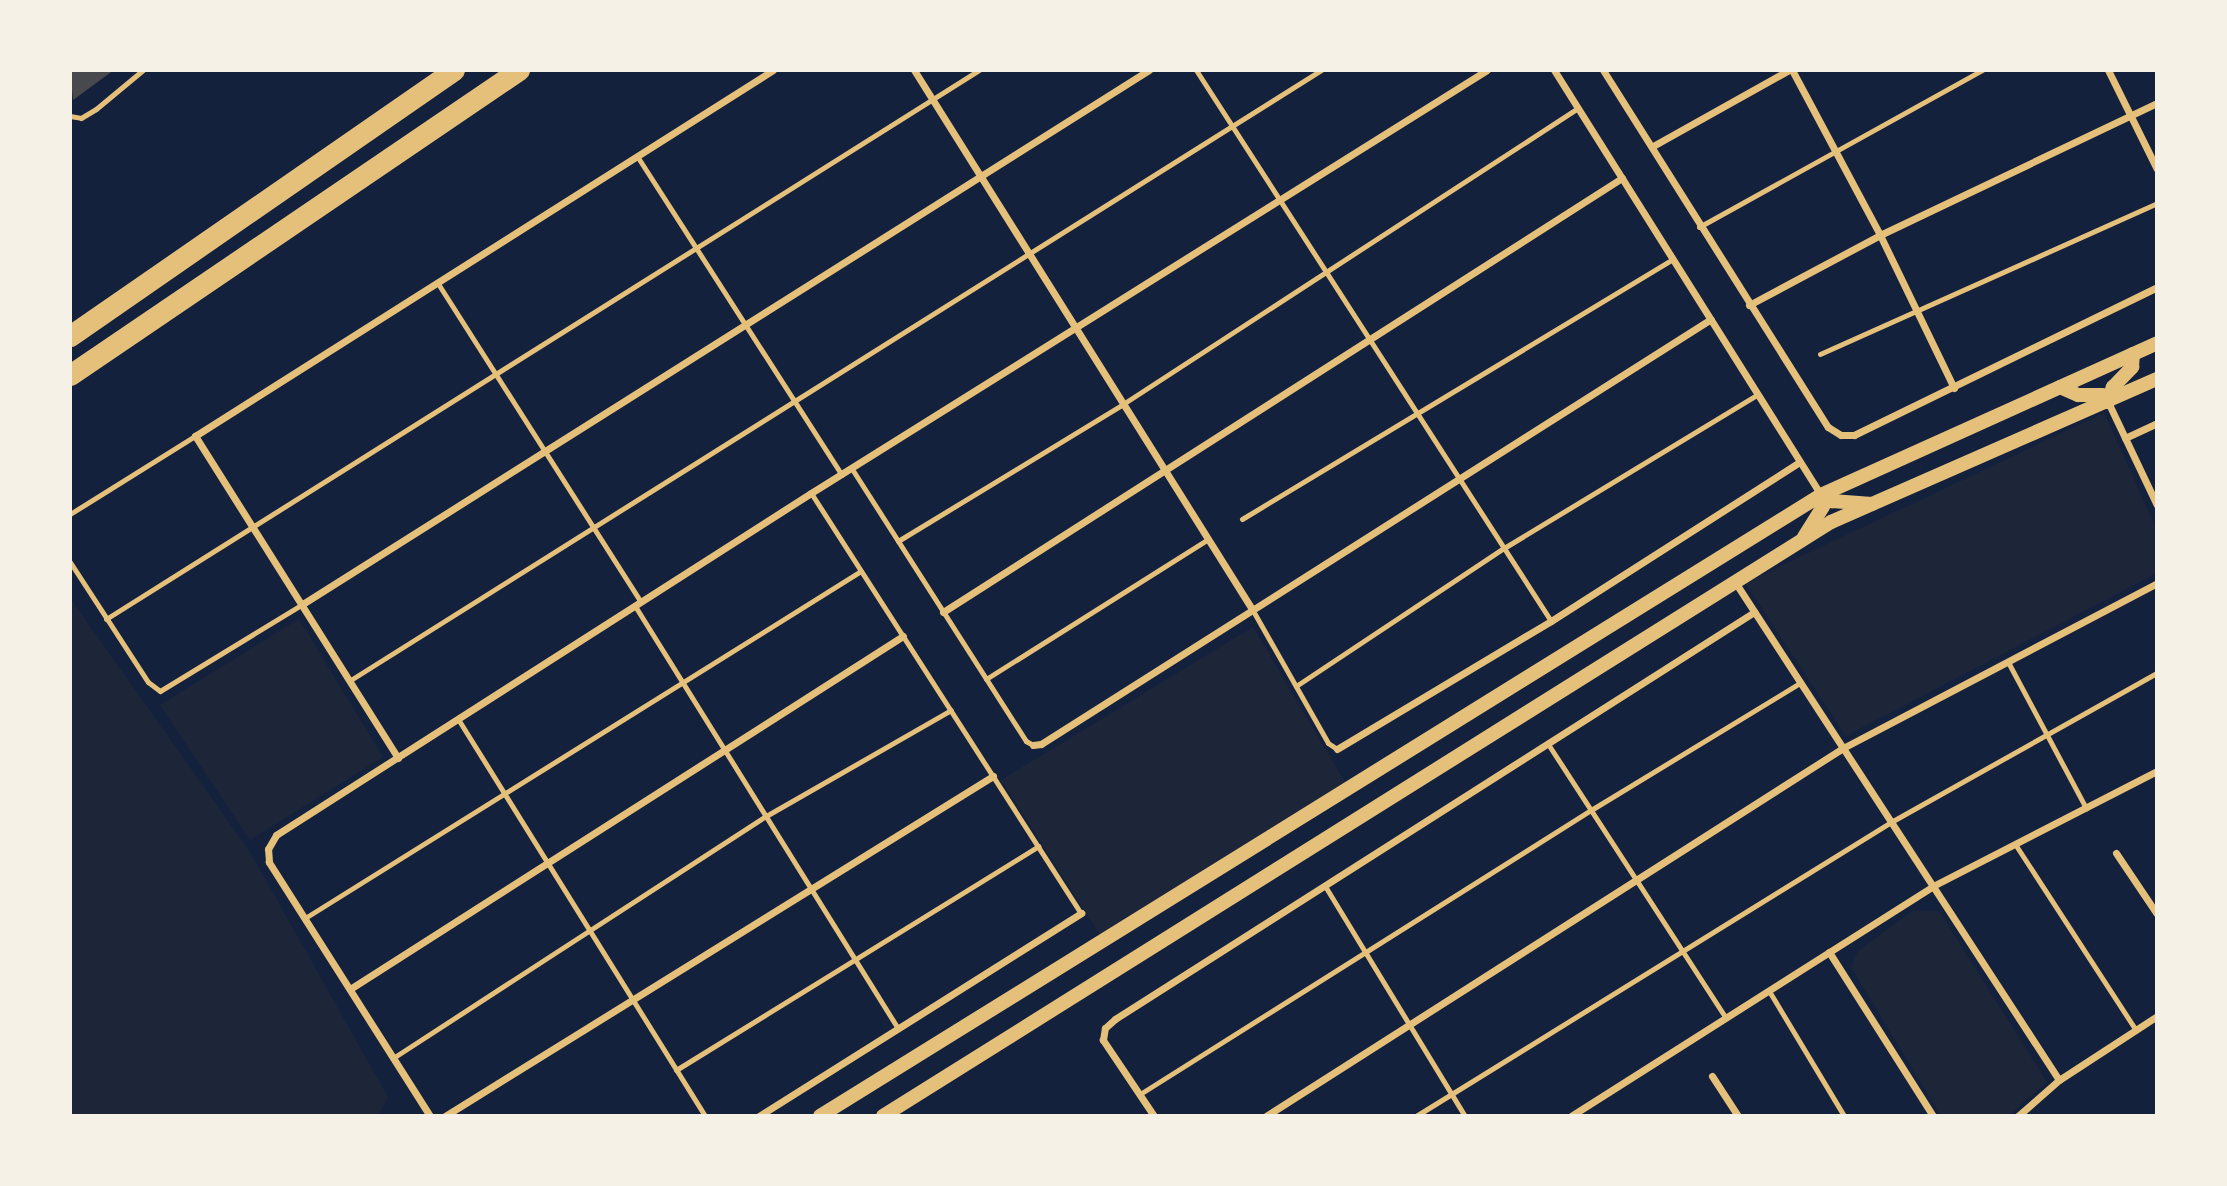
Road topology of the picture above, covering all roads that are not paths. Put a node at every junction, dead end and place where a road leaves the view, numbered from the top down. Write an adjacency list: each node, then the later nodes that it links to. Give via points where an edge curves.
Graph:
1 (143, 70): 21 (lane, via 96,109 81,118)
2 (454, 70): 44 (highway)
3 (519, 70): 50 (highway)
4 (773, 70): 25 (street)
5 (915, 70): 17 (street)
6 (979, 70): 17 (lane)
7 (1149, 70): 27 (street)
8 (1196, 70): 22 (lane)
9 (1321, 70): 22 (lane)
10 (1487, 70): 29 (street)
11 (1554, 70): 19 (street)
12 (1614, 70): 16 (lane)
13 (1791, 70): 23 (street); 24 (street)
14 (1982, 70): 24 (lane)
15 (2108, 70): 20 (street)
16 (1604, 72): 23 (street)
17 (933, 100): 27 (street); 33 (lane)
18 (2157, 103): 20 (street)
19 (1578, 108): 28 (street); 36 (lane)
20 (2132, 115): 26 (street); 32 (street)
21 (70, 116)
22 (1232, 125): 29 (lane); 34 (lane)
23 (1653, 146): 31 (street)
24 (1836, 150): 31 (lane); 32 (street)
25 (637, 156): 33 (lane); 37 (street)
26 (2157, 169)
27 (981, 176): 34 (street); 42 (street)
28 (1622, 178): 35 (street); 45 (street)
29 (1280, 200): 36 (lane); 43 (street)
30 (2157, 203): 40 (lane)
31 (1699, 227): 39 (street)
32 (1880, 234): 39 (street); 40 (street)
33 (695, 248): 42 (lane); 49 (lane)
34 (1028, 252): 43 (street); 55 (lane)
35 (1672, 258): 41 (street); 58 (lane)
36 (1327, 273): 45 (lane); 57 (lane)
37 (437, 282): 49 (lane); 60 (street)
38 (2157, 287): 53 (street)
39 (1749, 305): 53 (street, via 1828,427 1840,435 1854,435)
40 (1916, 309): 47 (lane); 53 (street)
41 (1711, 319): 54 (street); 67 (street)
42 (745, 325): 55 (lane); 62 (street)
43 (1076, 329): 57 (street); 64 (street)
44 (70, 336)
45 (1370, 339): 58 (lane); 65 (street)
46 (2157, 343): 48 (main road)
47 (1820, 354)
48 (2133, 354): 52 (main road); 56 (main road, via 2132,367 2113,387)
49 (495, 373): 62 (lane); 74 (lane)
50 (70, 375)
51 (2157, 379): 56 (main road)
52 (2060, 387): 56 (main road, via 2078,395 2102,395); 69 (main road)
53 (1954, 388)
54 (1758, 394): 63 (street); 79 (lane)
55 (792, 399): 66 (lane); 75 (lane)
56 (2108, 402): 61 (street); 70 (main road)
57 (1123, 404): 65 (street); 78 (lane)
58 (1418, 415): 67 (lane); 73 (lane)
59 (2157, 423): 61 (street)
60 (194, 436): 72 (lane); 74 (street)
61 (2124, 438): 71 (street)
62 (545, 452): 75 (lane); 85 (street)
63 (1800, 462): 69 (street); 90 (street)
64 (852, 469): 66 (street); 78 (lane)
65 (1165, 470): 77 (street); 87 (street)
66 (842, 475): 68 (street)
67 (1459, 478): 79 (lane); 86 (street)
68 (811, 493): 81 (lane); 84 (street)
69 (1821, 495): 70 (main road, via 1832,501); 76 (main road, via 1823,506); 149 (main road)
70 (1872, 505): 76 (main road)
71 (2157, 505)
72 (70, 514)
73 (1242, 519)
74 (251, 525): 85 (street); 89 (lane)
75 (592, 526): 84 (lane); 95 (lane)
76 (1803, 538): 82 (main road)
77 (1208, 539): 86 (street); 94 (lane)
78 (898, 541): 87 (lane)
79 (1504, 548): 90 (lane); 98 (lane)
80 (70, 562): 89 (lane)
81 (861, 571): 91 (lane); 96 (lane)
82 (1734, 580): 88 (street); 150 (main road)
83 (2157, 583): 92 (street)
84 (638, 604): 96 (lane); 100 (street)
85 (301, 605): 89 (lane, via 160,691 148,682); 95 (street)
86 (1252, 609): 98 (lane); 103 (street)
87 (943, 612): 94 (lane)
88 (1754, 612): 97 (street); 102 (street)
89 (106, 619)
90 (1551, 621): 105 (street)
91 (903, 636): 99 (lane); 106 (street)
92 (2008, 662): 101 (lane); 104 (street)
93 (2157, 673): 101 (lane)
94 (986, 678): 103 (lane)
95 (349, 681): 107 (street)
96 (682, 681): 106 (lane); 110 (lane)
97 (1800, 683): 104 (street); 112 (lane)
98 (1297, 686): 105 (lane, via 1328,744)
99 (951, 710): 109 (lane); 113 (lane)
100 (458, 719): 107 (street); 110 (lane)
101 (2045, 732): 111 (lane); 114 (lane)
102 (1548, 744): 112 (lane); 120 (street)
103 (1033, 745)
104 (1843, 748): 114 (street); 119 (street)
105 (1337, 749)
106 (725, 750): 113 (lane); 118 (street)
107 (398, 758): 125 (street, via 276,835 268,849 269,862)
108 (2157, 771): 111 (street)
109 (993, 776): 116 (lane); 122 (street)
110 (503, 793): 118 (lane); 125 (lane)
111 (2086, 808): 115 (street)
112 (1591, 810): 119 (lane); 129 (lane)
113 (766, 816): 122 (lane); 126 (lane)
114 (1891, 822): 121 (street); 127 (lane)
115 (2015, 844): 121 (street); 138 (lane)
116 (1038, 846): 123 (lane); 130 (lane)
117 (2116, 853): 124 (street)
118 (548, 863): 126 (lane); 131 (street)
119 (1637, 879): 127 (lane); 136 (street)
120 (1325, 886): 129 (lane); 144 (street, via 1105,1028 1103,1040)
121 (1933, 886): 128 (street); 142 (street)
122 (811, 888): 130 (lane); 133 (street)
123 (1081, 913): 137 (street)
124 (2157, 914)
125 (305, 918): 131 (street)
126 (590, 932): 133 (lane); 139 (lane)
127 (1681, 948): 135 (lane); 143 (lane)
128 (1829, 952): 132 (street); 158 (street)
129 (1366, 954): 136 (lane); 144 (lane)
130 (855, 959): 137 (lane); 140 (lane)
131 (350, 989): 139 (street)
132 (1769, 991): 135 (street); 157 (lane)
133 (632, 999): 140 (lane); 146 (street)
134 (2157, 1016): 138 (street)
135 (1726, 1018): 155 (street)
136 (1409, 1024): 143 (lane); 152 (street)
137 (898, 1028): 148 (street)
138 (2136, 1030): 142 (street)
139 (393, 1058): 145 (street)
140 (676, 1069): 147 (lane)
141 (1712, 1076): 156 (street)
142 (2059, 1080): 159 (street)
143 (1451, 1093): 153 (lane); 154 (lane)
144 (1140, 1094): 151 (street)
145 (430, 1116)
146 (445, 1116)
147 (705, 1116)
148 (759, 1116)
149 (820, 1116)
150 (883, 1116)
151 (1154, 1116)
152 (1266, 1116)
153 (1416, 1116)
154 (1465, 1116)
155 (1571, 1116)
156 (1738, 1116)
157 (1844, 1116)
158 (1933, 1116)
159 (2018, 1116)

